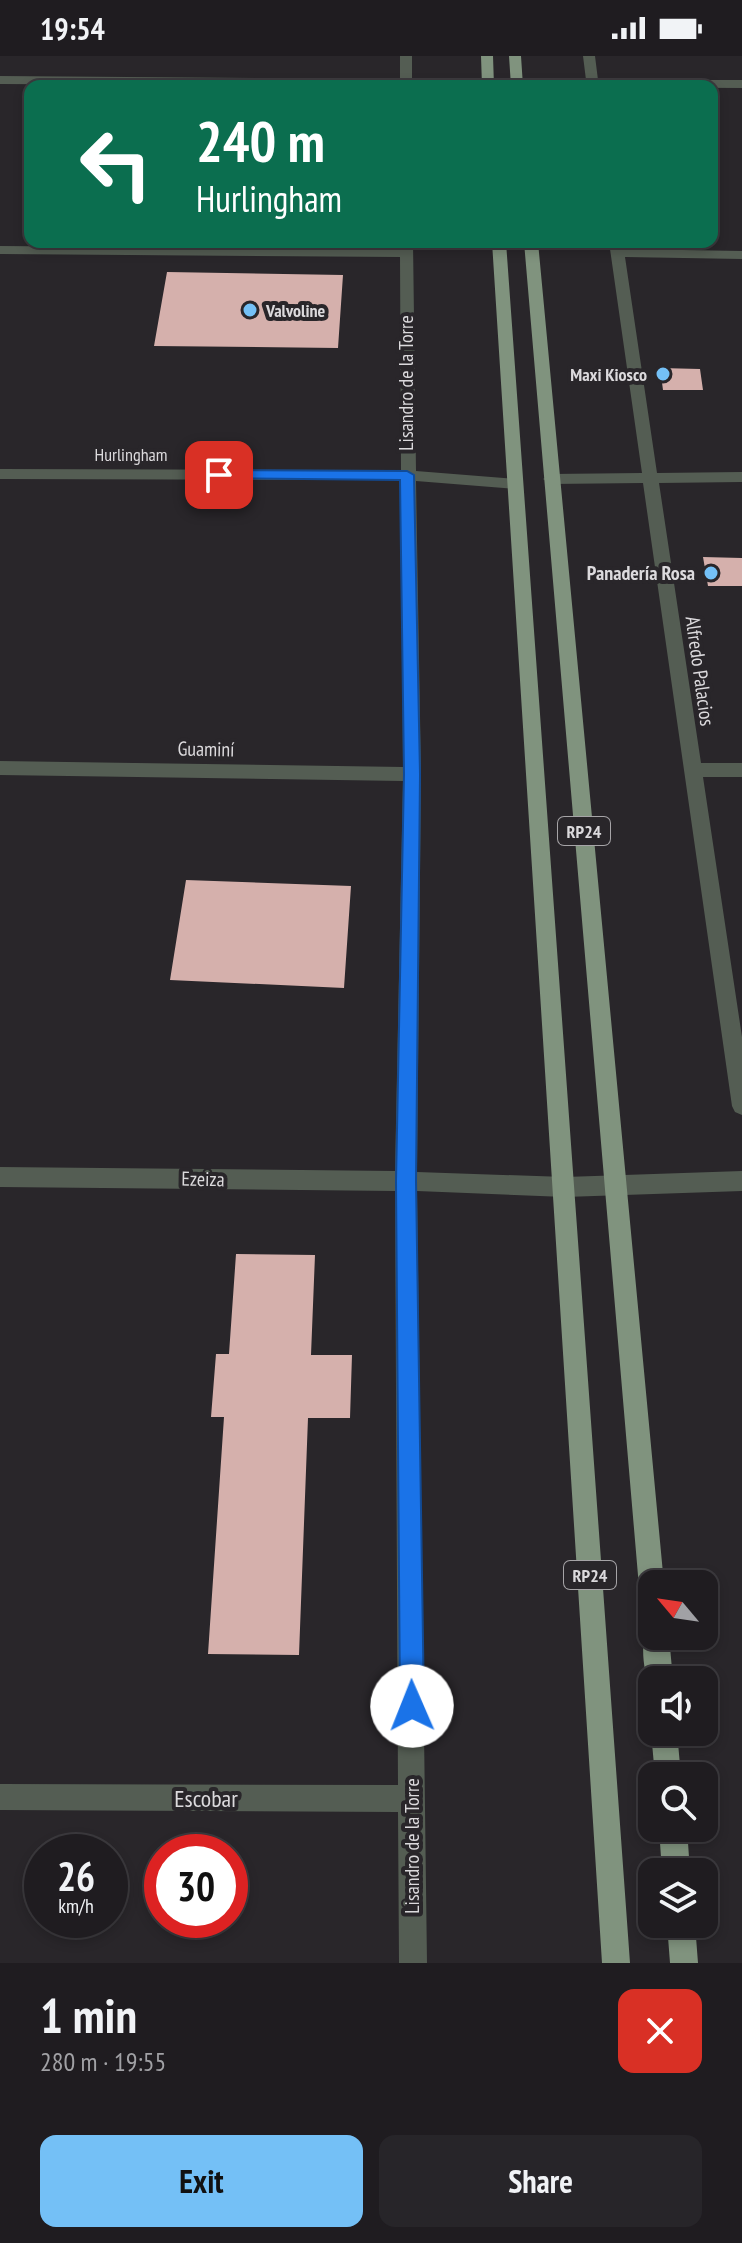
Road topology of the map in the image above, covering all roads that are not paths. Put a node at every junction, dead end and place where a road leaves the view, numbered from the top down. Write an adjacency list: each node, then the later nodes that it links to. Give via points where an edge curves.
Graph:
1 (406, 56): 7 (street)
2 (487, 56): 8 (main road)
3 (515, 56): 9 (main road)
4 (589, 56): 10 (street)
5 (0, 80): 6 (street)
6 (24, 80)
7 (406, 80)
8 (488, 80)
9 (517, 80)
10 (592, 80)
11 (718, 84): 12 (street)
12 (742, 84)
13 (406, 248): 17 (street); 20 (street, Lisandro de la Torre)
14 (499, 248): 24 (main road, RP24)
15 (532, 248): 23 (main road, RP24)
16 (617, 248): 18 (street); 21 (street, Alfredo Palacios)
17 (0, 250)
18 (742, 255)
19 (0, 474): 20 (street, Hurlingham)
20 (407, 475): 24 (street, Hurlingham); 28 (street, Lisandro de la Torre)
21 (651, 476): 22 (street); 23 (street); 26 (street, Alfredo Palacios)
22 (742, 477)
23 (551, 479): 33 (main road, RP24)
24 (515, 484): 34 (main road, RP24)
25 (0, 768): 28 (street, Guaminí)
26 (691, 770): 27 (street); 29 (street, Alfredo Palacios)
27 (742, 770)
28 (412, 774): 31 (street, Lisandro de la Torre)
29 (742, 1106)
30 (0, 1177): 31 (street, Ezeiza)
31 (406, 1181): 34 (street, Ezeiza); 37 (street, Lisandro de la Torre)
32 (742, 1181): 33 (street, Ezeiza)
33 (616, 1184): 34 (street, Ezeiza); 35 (main road, RP24)
34 (565, 1187): 40 (main road, RP24)
35 (650, 1570)
36 (0, 1797): 37 (street, Escobar)
37 (413, 1799): 39 (street, Lisandro de la Torre)
38 (682, 1938): 41 (main road)
39 (413, 1963)
40 (616, 1963)
41 (684, 1963)

